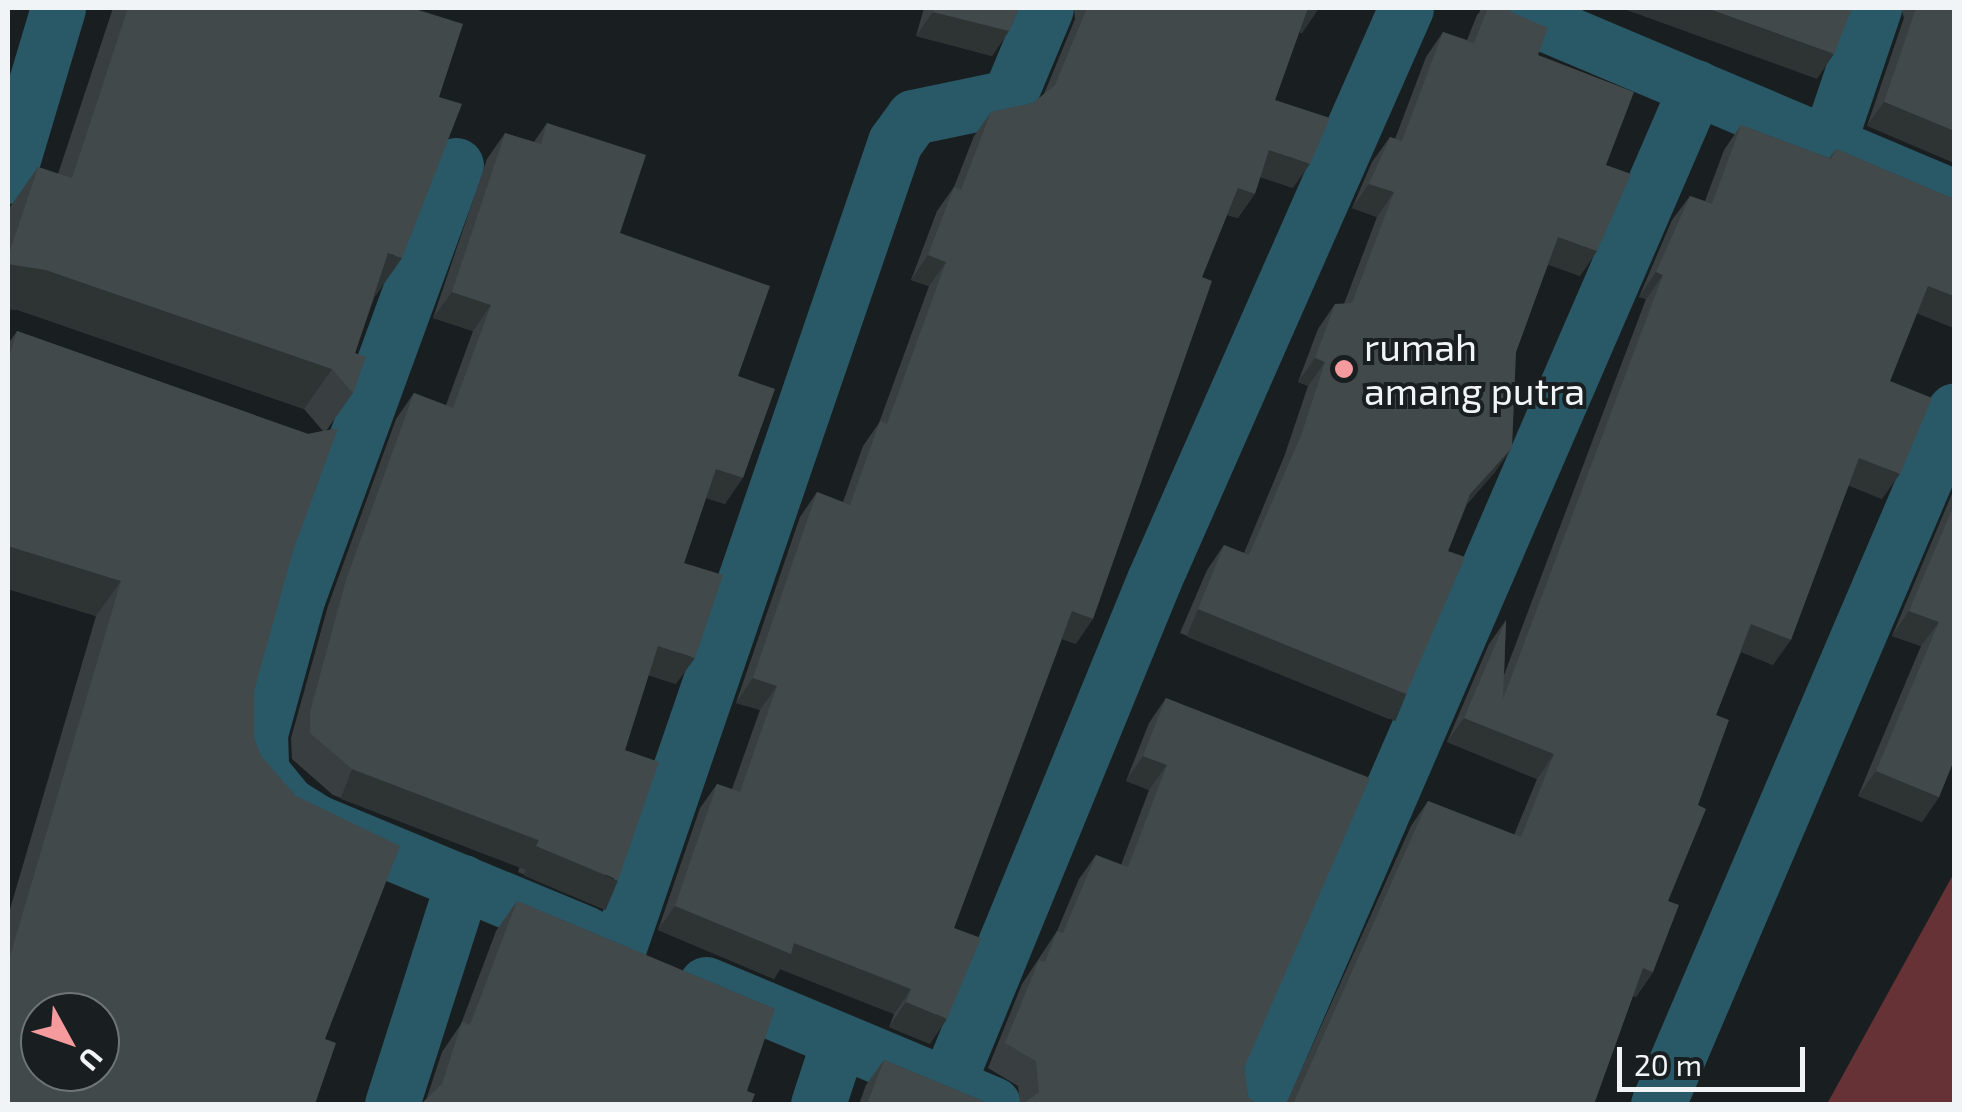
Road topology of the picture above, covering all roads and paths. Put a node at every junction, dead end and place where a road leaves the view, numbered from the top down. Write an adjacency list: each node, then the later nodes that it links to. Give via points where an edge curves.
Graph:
1 (58, 8): 9 (street)
2 (1046, 8): 13 (street, via 1010,97 970,110 923,113 894,142)
3 (1406, 8): 15 (street, via 1154,580)
4 (1507, 8): 6 (street)
5 (1874, 8): 7 (street)
6 (1696, 87): 7 (street); 18 (street)
7 (1828, 144): 10 (street)
8 (456, 165): 12 (street, via 298,596 260,734 261,772 288,804)
9 (8, 176)
10 (1954, 197)
11 (1954, 411): 19 (street)
12 (464, 882): 13 (street); 16 (street)
13 (620, 947): 14 (street)
14 (839, 1040): 15 (street); 17 (street)
15 (970, 1095)
16 (392, 1104)
17 (818, 1104)
18 (1256, 1104)
19 (1658, 1104)

